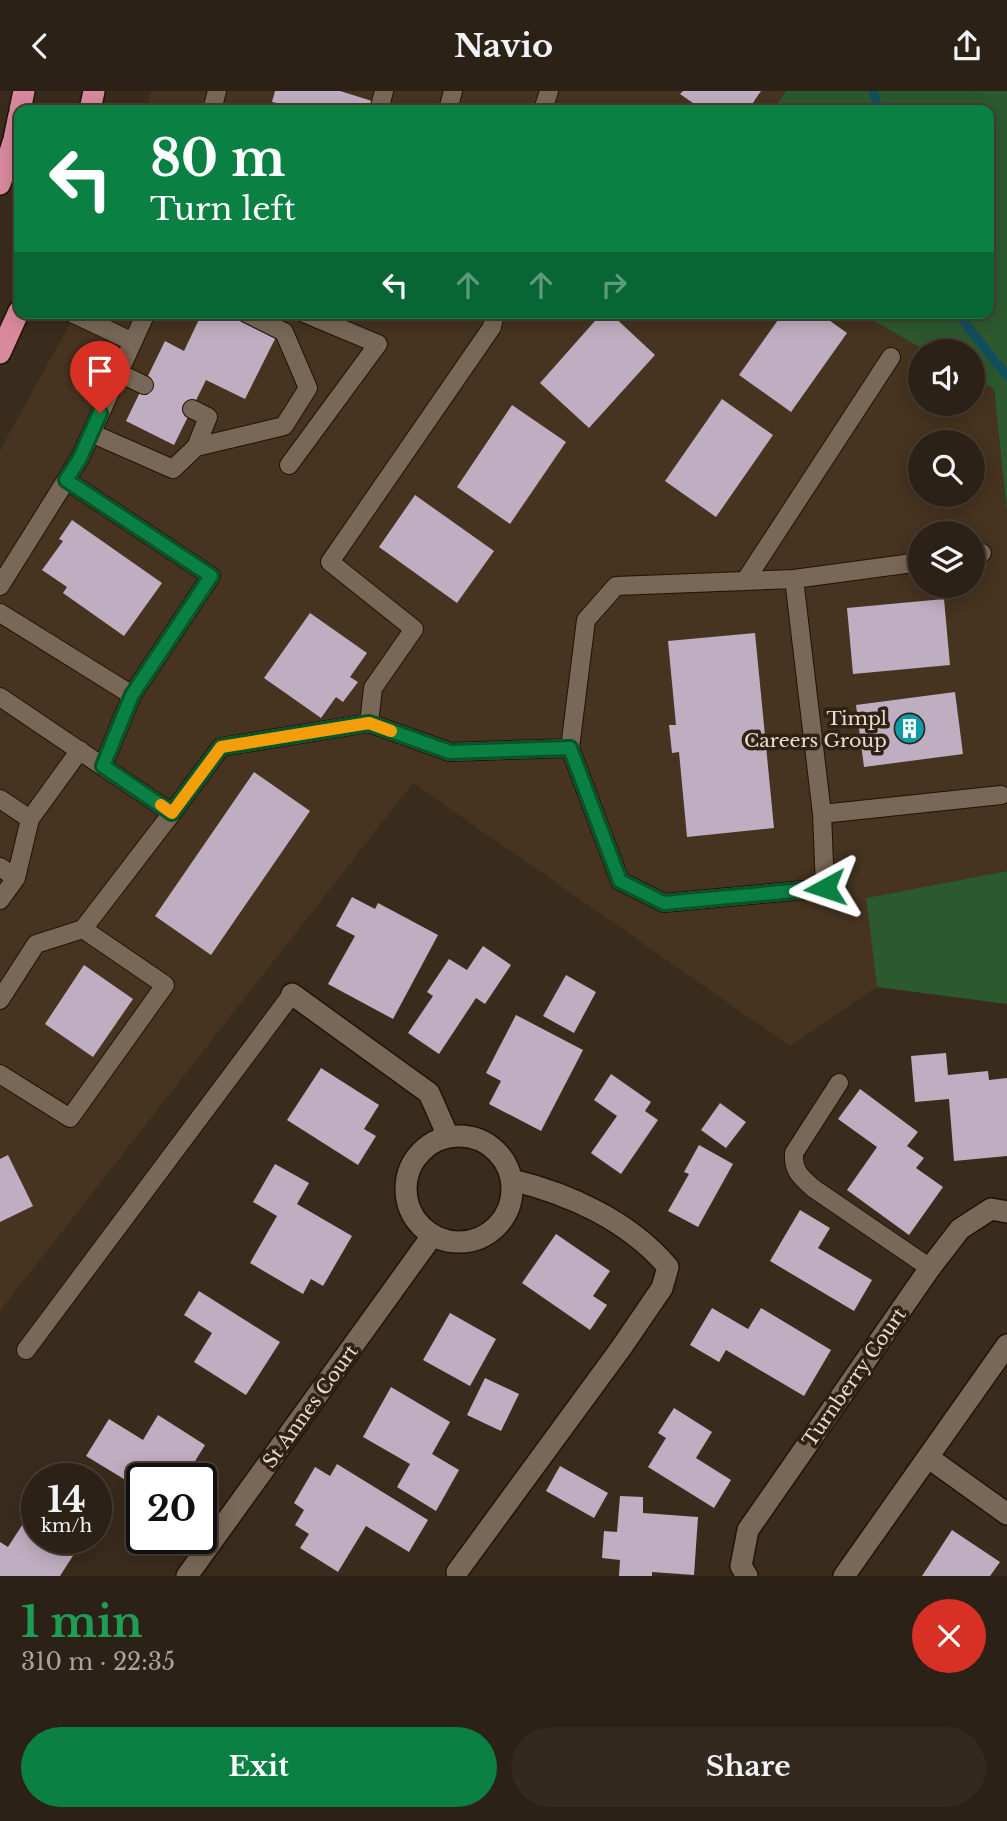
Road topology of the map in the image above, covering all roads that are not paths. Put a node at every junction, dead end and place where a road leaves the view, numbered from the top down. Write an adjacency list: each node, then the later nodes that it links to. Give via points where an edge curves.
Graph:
1 (14, 134): 2 (highway)
2 (0, 184)
3 (15, 319): 10 (highway)
4 (85, 319): 9 (lane)
5 (143, 319): 9 (lane)
6 (258, 319): 16 (lane, via 284,332 308,388 284,426)
7 (318, 319): 17 (lane, via 378,344)
8 (494, 319): 26 (lane, via 330,562 414,629 373,688)
9 (133, 342): 12 (lane)
10 (0, 353)
11 (891, 357): 21 (lane)
12 (119, 373): 13 (lane); 15 (lane)
13 (144, 385)
14 (192, 409): 16 (lane, via 208,417)
15 (91, 433): 16 (lane, via 173,469); 18 (lane)
16 (196, 447)
17 (289, 465)
18 (66, 480): 22 (lane); 24 (lane, via 211,576)
19 (908, 564): 20 (lane)
20 (794, 579): 21 (lane); 33 (lane)
21 (745, 581): 27 (lane, via 616,586 586,620)
22 (0, 586)
23 (0, 613): 24 (lane)
24 (132, 695): 29 (lane)
25 (0, 697): 28 (lane)
26 (369, 723): 27 (lane, via 450,752); 32 (lane, via 221,747)
27 (570, 748): 33 (lane, via 620,881 664,903 825,888)
28 (80, 750): 29 (lane); 34 (lane)
29 (103, 766): 32 (lane)
30 (1001, 795): 33 (lane)
31 (0, 799): 34 (lane)
32 (172, 813): 38 (lane)
33 (822, 814)
34 (30, 819): 36 (lane)
35 (0, 867): 36 (lane)
36 (16, 878): 37 (lane)
37 (0, 900)
38 (83, 929): 40 (lane, via 36,944); 41 (lane, via 165,985 71,1118)
39 (292, 994): 43 (street, via 429,1093); 49 (lane)
40 (0, 1000)
41 (0, 1074)
42 (839, 1083): 47 (lane, via 794,1153 793,1164 813,1188)
43 (448, 1136): 44 (street, via 482,1140 507,1164); 46 (street, via 431,1142 408,1171 405,1190 409,1208)
44 (512, 1180): 46 (street, via 512,1198 496,1228 466,1242); 52 (street, via 573,1198 642,1239 668,1267 662,1288 621,1348)
45 (1007, 1212): 47 (street, Turnberry Court, via 991,1209 960,1229)
46 (432, 1236): 53 (street, St Annes Court)
47 (930, 1268): 54 (street, Turnberry Court, via 748,1530 741,1566)
48 (1007, 1345): 50 (street)
49 (26, 1350)
50 (929, 1458): 51 (street); 55 (street)
51 (1007, 1514)
52 (457, 1572)
53 (187, 1576)
54 (747, 1576)
55 (844, 1576)

